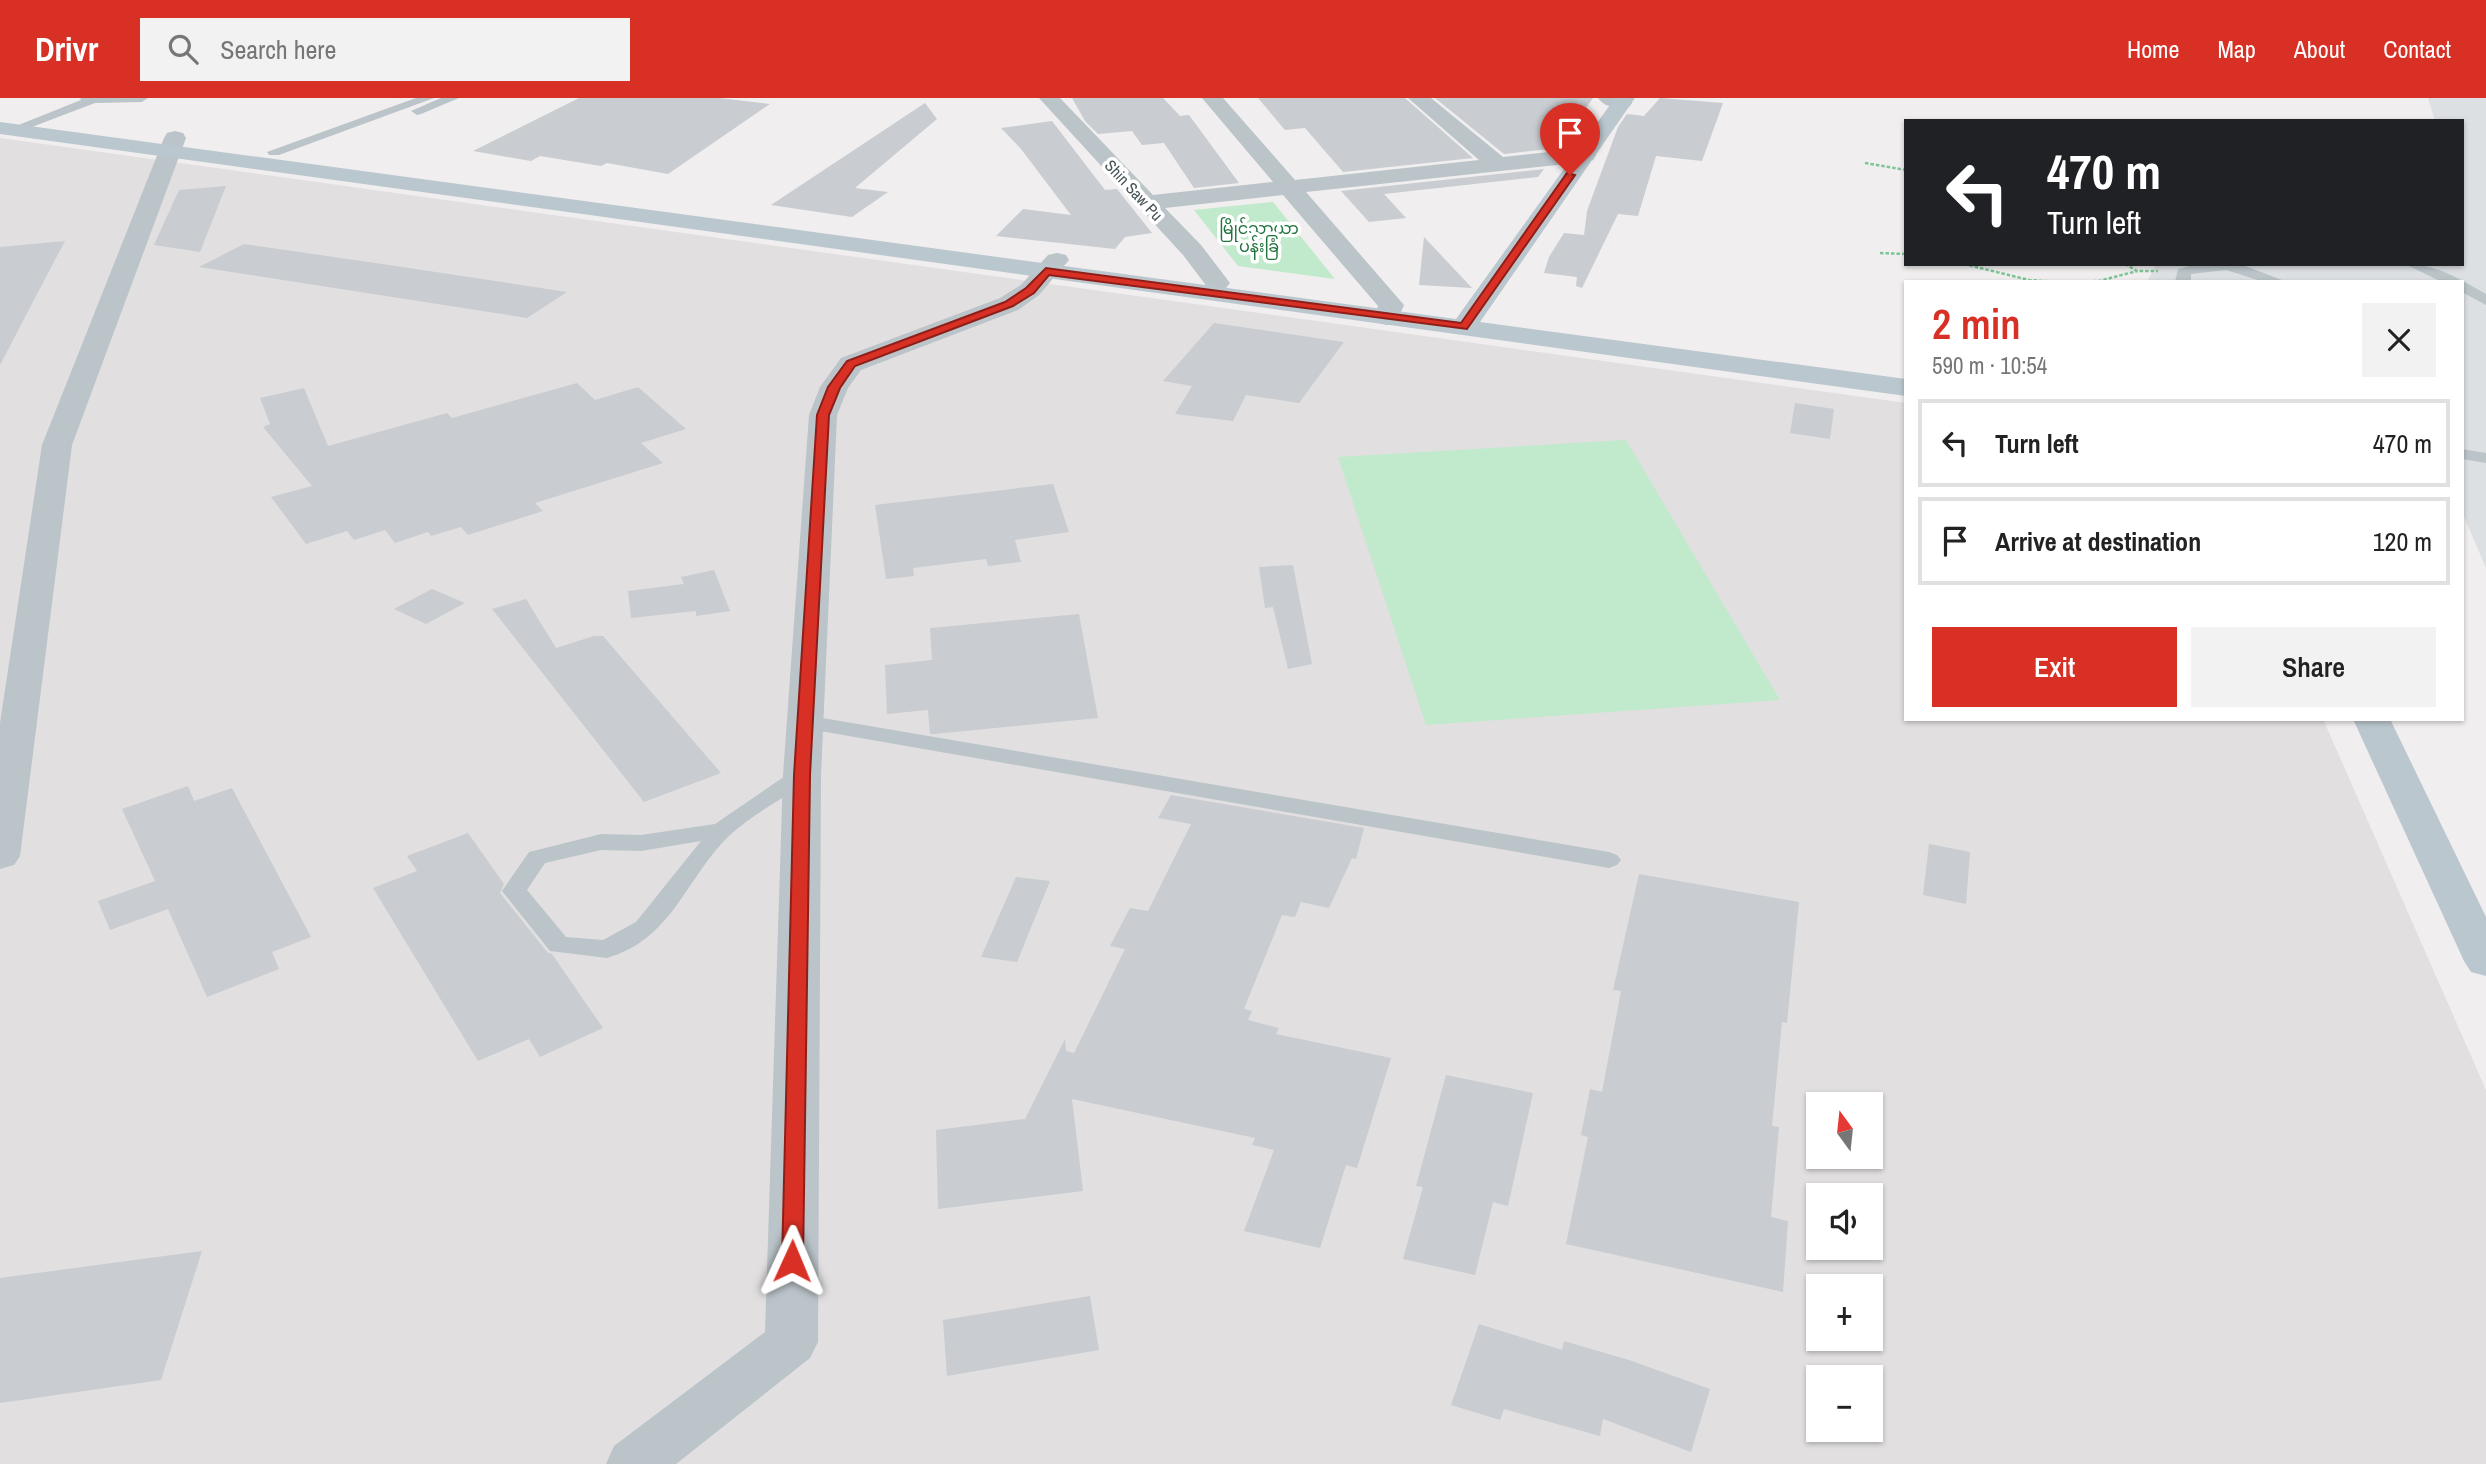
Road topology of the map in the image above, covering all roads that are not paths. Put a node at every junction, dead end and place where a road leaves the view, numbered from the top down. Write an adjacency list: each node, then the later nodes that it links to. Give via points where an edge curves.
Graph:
1 (142, 98): 7 (lane)
2 (428, 98): 11 (lane)
3 (453, 98): 11 (lane, via 360,132)
4 (1049, 98): 18 (street, Shin Saw Pu)
5 (1212, 98): 16 (street)
6 (1418, 98): 15 (street)
7 (89, 99): 9 (lane)
8 (1618, 100): 14 (main road)
9 (37, 120): 10 (main road); 12 (main road)
10 (4, 124): 12 (main road)
11 (340, 130): 13 (lane)
12 (172, 145): 13 (main road); 17 (main road); 39 (street, via 57,444)
13 (274, 152): 17 (main road)
14 (1585, 155): 15 (street); 30 (main road)
15 (1496, 163): 16 (street)
16 (1289, 187): 18 (street); 29 (street)
17 (495, 189): 19 (main road)
18 (1146, 203): 26 (street, Shin Saw Pu)
19 (1052, 266): 26 (main road); 29 (main road); 36 (street, via 1009,304 851,364 834,387 823,415)
20 (2225, 266): 23 (lane)
21 (2232, 266): 24 (lane)
22 (2417, 266): 25 (lane)
23 (2183, 277)
24 (2274, 280)
25 (2450, 280)
26 (1217, 283): 29 (main road)
27 (2464, 287): 28 (lane)
28 (2486, 300)
29 (1389, 311): 30 (main road)
30 (1467, 322): 31 (main road); 32 (main road)
31 (1904, 375)
32 (1904, 388)
33 (2464, 454): 34 (lane)
34 (2486, 458)
35 (2372, 721): 41 (main road)
36 (805, 722): 37 (street); 40 (lane)
37 (802, 775): 38 (lane); 42 (street, via 791,1342)
38 (722, 830): 38 (lane, via 641,843 601,842 537,857 514,891 559,945 607,949 645,928)
39 (0, 856)
40 (1609, 860)
41 (2486, 961)
42 (634, 1464)

